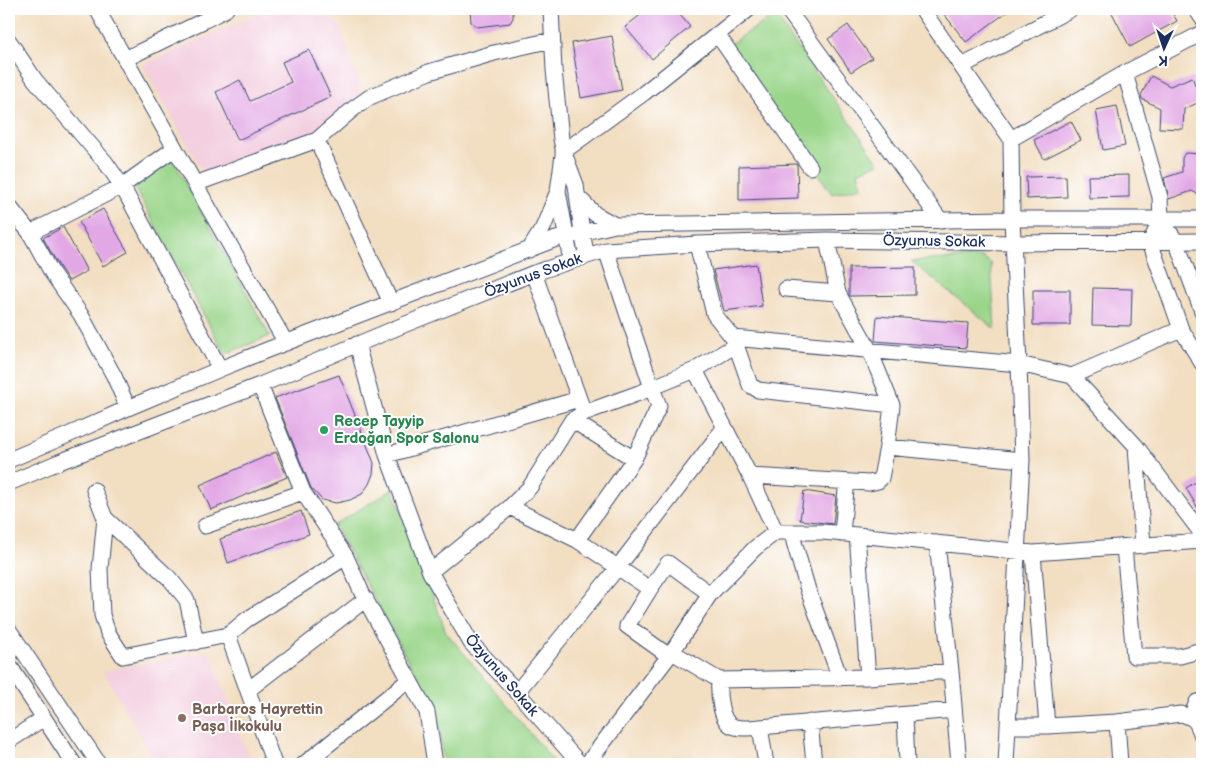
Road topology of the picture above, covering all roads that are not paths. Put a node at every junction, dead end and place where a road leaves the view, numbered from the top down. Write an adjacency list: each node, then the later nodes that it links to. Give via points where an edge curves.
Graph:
1 (96, 9): 14 (street)
2 (226, 9): 14 (street)
3 (551, 9): 12 (street)
4 (749, 9): 11 (street)
5 (788, 9): 30 (street)
6 (922, 9): 15 (street)
7 (1071, 9): 15 (street)
8 (1196, 9): 9 (street)
9 (1202, 18)
10 (1202, 33): 16 (street)
11 (717, 34): 20 (street); 21 (street)
12 (552, 40): 18 (street, via 494,52 429,72 370,97); 20 (street)
13 (9, 41): 23 (street, via 35,80)
14 (125, 59): 19 (street)
15 (962, 66): 17 (street)
16 (1125, 73): 17 (street); 29 (street, via 1160,197)
17 (1011, 138): 27 (street)
18 (317, 140): 22 (street); 48 (street)
19 (175, 148): 22 (street); 23 (street)
20 (563, 152): 24 (street); 25 (street)
21 (810, 167)
22 (195, 184): 52 (street)
23 (122, 186): 32 (street); 57 (street)
24 (558, 191): 34 (street); 41 (street, via 543,228)
25 (577, 196): 31 (street, via 595,214); 33 (street)
26 (9, 206): 32 (street)
27 (1012, 219): 29 (street); 30 (street); 38 (street)
28 (1202, 219): 29 (street)
29 (1161, 220): 36 (street); 39 (street)
30 (941, 221): 31 (street)
31 (615, 225): 33 (street)
32 (30, 233): 63 (street, via 81,315)
33 (582, 233): 34 (street); 43 (street)
34 (567, 237): 41 (street); 44 (street)
35 (827, 240): 38 (street, Özyunus Sokak); 40 (street, Özyunus Sokak); 47 (street)
36 (1176, 241): 37 (street, Özyunus Sokak); 39 (street, Özyunus Sokak); 49 (street)
37 (1202, 241)
38 (1013, 242): 39 (street, Özyunus Sokak); 55 (street)
39 (1150, 242): 50 (street)
40 (697, 244): 42 (street, Özyunus Sokak); 51 (street, via 714,314)
41 (529, 250): 48 (street)
42 (606, 250): 43 (street, Özyunus Sokak); 61 (street)
43 (587, 256): 44 (street, Özyunus Sokak)
44 (571, 261): 45 (street, Özyunus Sokak)
45 (534, 273): 53 (street, Özyunus Sokak); 64 (street)
46 (786, 289): 47 (street)
47 (838, 293): 54 (street)
48 (391, 303): 52 (street)
49 (1202, 310)
50 (1181, 329): 56 (street); 59 (street)
51 (734, 341): 54 (street); 58 (street); 62 (street, via 750,385 758,390)
52 (286, 343): 57 (street)
53 (357, 344): 60 (street); 68 (street, Özyunus Sokak)
54 (870, 351): 55 (street); 62 (street)
55 (1019, 364): 59 (street); 71 (street)
56 (1202, 364)
57 (220, 369): 63 (street)
58 (695, 370): 61 (street); 65 (street)
59 (1072, 376): 67 (street)
60 (260, 385): 73 (street); 76 (street)
61 (652, 388): 64 (street); 69 (street, via 659,406)
62 (892, 406): 66 (street)
63 (128, 408): 70 (street)
64 (579, 411): 68 (street); 69 (street); 77 (street, via 530,487)
65 (724, 428): 72 (street); 92 (street)
66 (888, 446): 71 (street); 72 (street, via 881,478 870,483)
67 (1136, 446): 83 (street); 87 (street)
68 (387, 456): 93 (street, Özyunus Sokak)
69 (634, 459): 84 (street)
70 (9, 460)
71 (1022, 460): 89 (street)
72 (750, 476): 80 (street)
73 (9, 483)
74 (94, 490): 78 (street)
75 (846, 490): 82 (street)
76 (303, 492): 79 (street); 91 (street)
77 (510, 507): 84 (street); 93 (street)
78 (106, 518): 99 (street, via 170,579 187,600); 99 (street, via 100,569 102,615 108,634 123,656)
79 (205, 526)
80 (776, 532): 81 (street); 95 (street, via 755,548)
81 (793, 532): 82 (street); 104 (street, via 811,598)
82 (849, 534): 86 (street); 105 (street)
83 (1202, 534)
84 (577, 540): 92 (street)
85 (1202, 541): 87 (street)
86 (937, 543): 89 (street); 103 (street)
87 (1143, 546): 88 (street)
88 (1124, 548): 90 (street); 100 (street, via 1134,656 1180,656)
89 (1017, 552): 90 (street); 117 (street)
90 (1033, 553): 118 (street)
91 (346, 557): 96 (street); 98 (street, via 246,620)
92 (618, 567): 94 (street); 109 (street)
93 (430, 572): 109 (street, Özyunus Sokak, via 471,643)
94 (650, 588): 95 (street, via 668,563); 101 (street, via 627,626)
95 (710, 594): 101 (street)
96 (366, 599): 106 (street); 108 (street)
97 (9, 630): 123 (street)
98 (228, 635): 99 (street); 108 (street)
99 (196, 642)
100 (1202, 650)
101 (670, 654): 107 (street); 128 (street)
102 (9, 665): 114 (street)
103 (951, 671): 105 (street); 111 (street)
104 (840, 678): 105 (street); 107 (street)
105 (868, 678)
106 (409, 680): 125 (street); 126 (street, via 427,712)
107 (719, 680): 119 (street, via 724,719 729,725)
108 (248, 690): 124 (street)
109 (517, 692): 127 (street, Özyunus Sokak)
110 (1202, 701): 113 (street, via 1197,702)
111 (954, 710): 112 (street); 132 (street)
112 (905, 715): 115 (street); 131 (street)
113 (1191, 717): 116 (street, via 1181,714); 120 (street, via 1198,723)
114 (44, 718): 121 (street); 122 (street)
115 (810, 722): 119 (street); 130 (street)
116 (1117, 722): 118 (street); 134 (street)
117 (1008, 726): 118 (street); 133 (street)
118 (1047, 726)
119 (760, 728): 129 (street)
120 (1202, 736)
121 (9, 741)
122 (74, 764)
123 (99, 764)
124 (274, 764)
125 (304, 764)
126 (435, 764)
127 (580, 764)
128 (587, 764)
129 (766, 764)
130 (814, 764)
131 (907, 764)
132 (959, 764)
133 (1006, 764)
134 (1120, 764)

